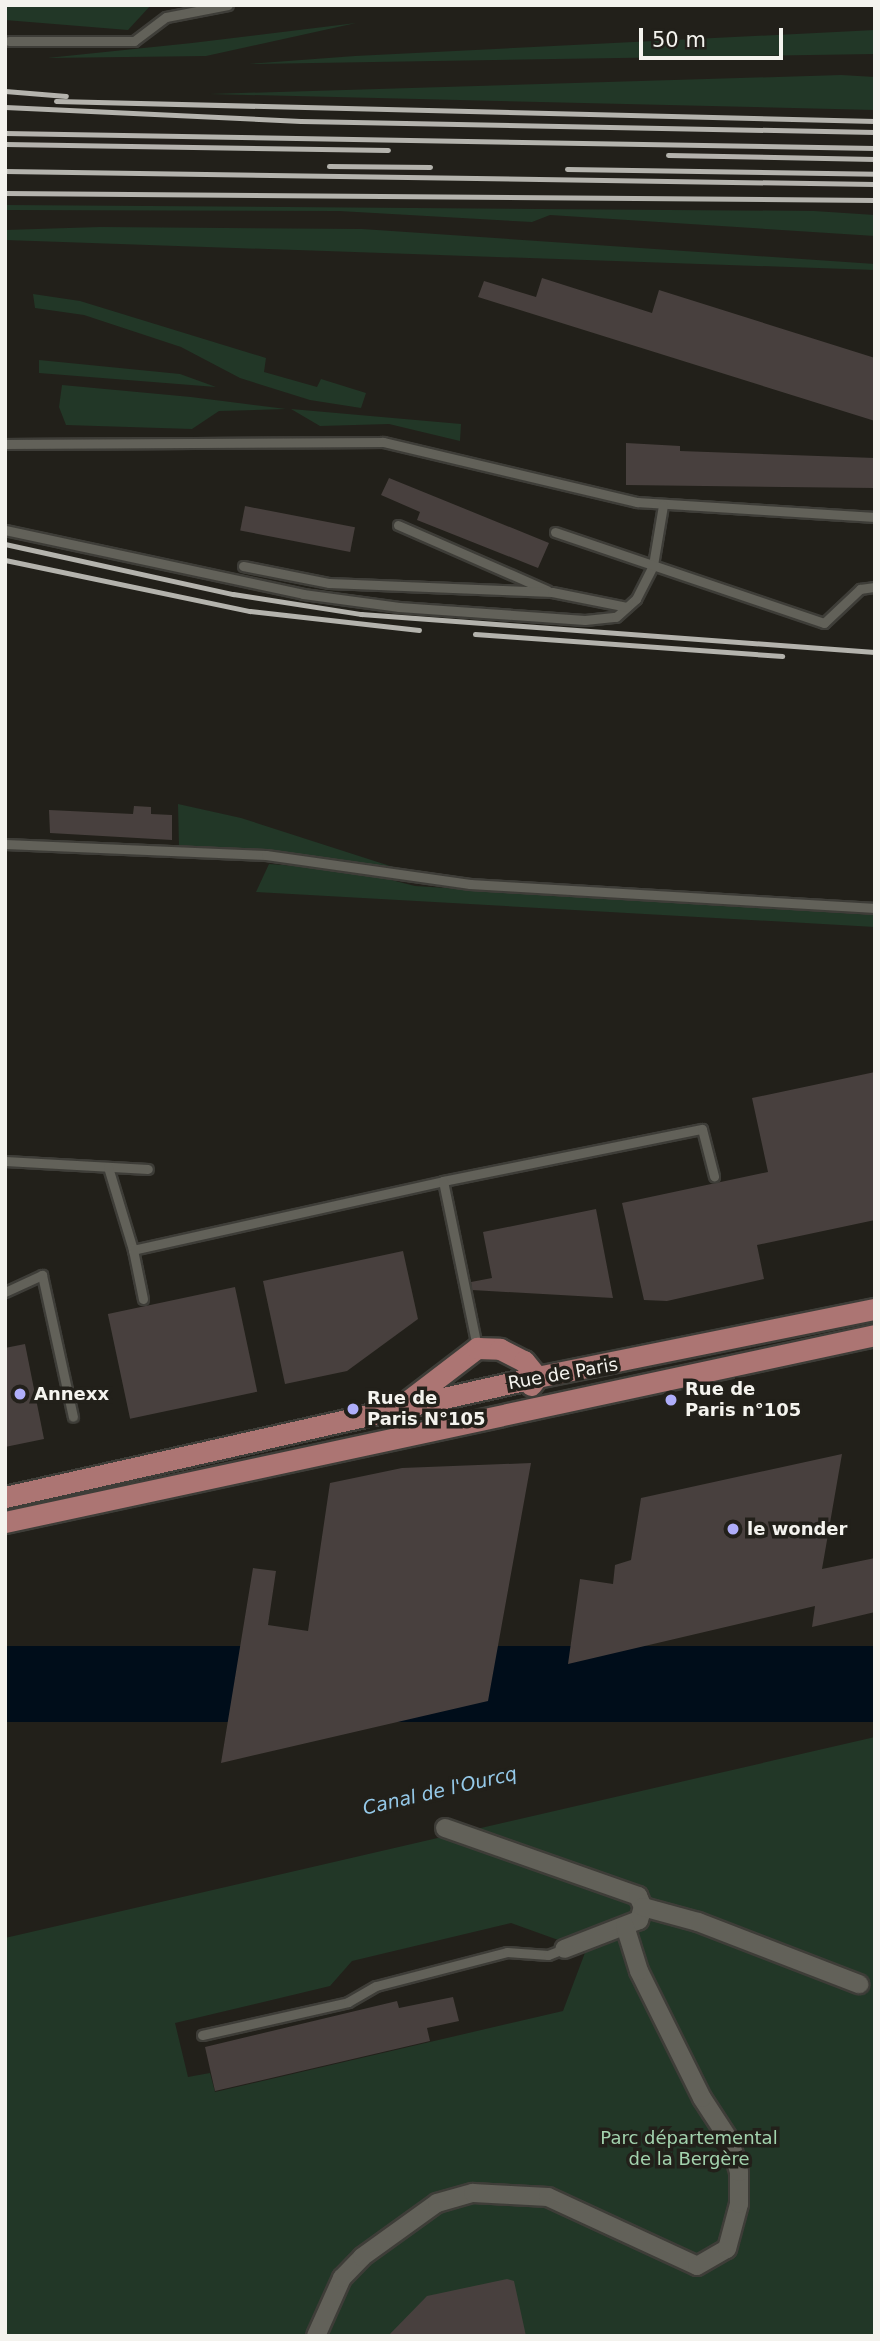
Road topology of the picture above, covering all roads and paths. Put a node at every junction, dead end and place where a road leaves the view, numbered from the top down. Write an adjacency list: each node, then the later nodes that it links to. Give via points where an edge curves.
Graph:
1 (228, 5): 2 (lane, via 166,17 134,41)
2 (9, 41)
3 (5, 444): 4 (lane, via 383,442)
4 (663, 505): 5 (lane); 9 (lane)
5 (875, 517)
6 (398, 525): 12 (lane)
7 (5, 530): 13 (lane, via 186,571 399,607 586,621 616,617)
8 (555, 532): 9 (lane)
9 (653, 565): 11 (lane, via 824,623 860,589); 13 (lane)
10 (243, 566): 12 (lane, via 329,583)
11 (875, 587)
12 (552, 592): 13 (lane)
13 (626, 607)
14 (5, 844): 15 (lane, via 266,855 470,884)
15 (875, 908)
16 (5, 1161): 17 (lane)
17 (108, 1167): 18 (lane); 21 (lane)
18 (148, 1169)
19 (714, 1176): 20 (lane, via 702,1129)
20 (443, 1181): 21 (lane); 26 (lane)
21 (132, 1250): 23 (lane)
22 (5, 1292): 29 (lane, via 42,1275)
23 (144, 1299)
24 (875, 1308): 27 (main road, Rue de Paris)
25 (875, 1335): 30 (main road, Rue de Paris)
26 (477, 1348): 27 (main road, via 500,1349 524,1361); 28 (main road)
27 (537, 1377): 28 (main road, Rue de Paris); 30 (main road, via 524,1393 434,1413)
28 (399, 1407): 31 (main road, Rue de Paris)
29 (73, 1417)
30 (379, 1441): 32 (main road, Rue de Paris)
31 (5, 1497)
32 (5, 1522)
33 (445, 1828): 34 (street, via 638,1896)
34 (643, 1907): 35 (street, via 639,1920); 37 (street, via 698,1922)
35 (625, 1926): 36 (street); 39 (street, via 639,1971 702,2098 730,2141 739,2172 739,2204 727,2249 697,2266 548,2197 473,2193 437,2203 362,2257 342,2278)
36 (575, 1942): 38 (lane, via 548,1955 507,1952 376,1986 348,2002)
37 (859, 1984)
38 (202, 2035)
39 (316, 2336)

